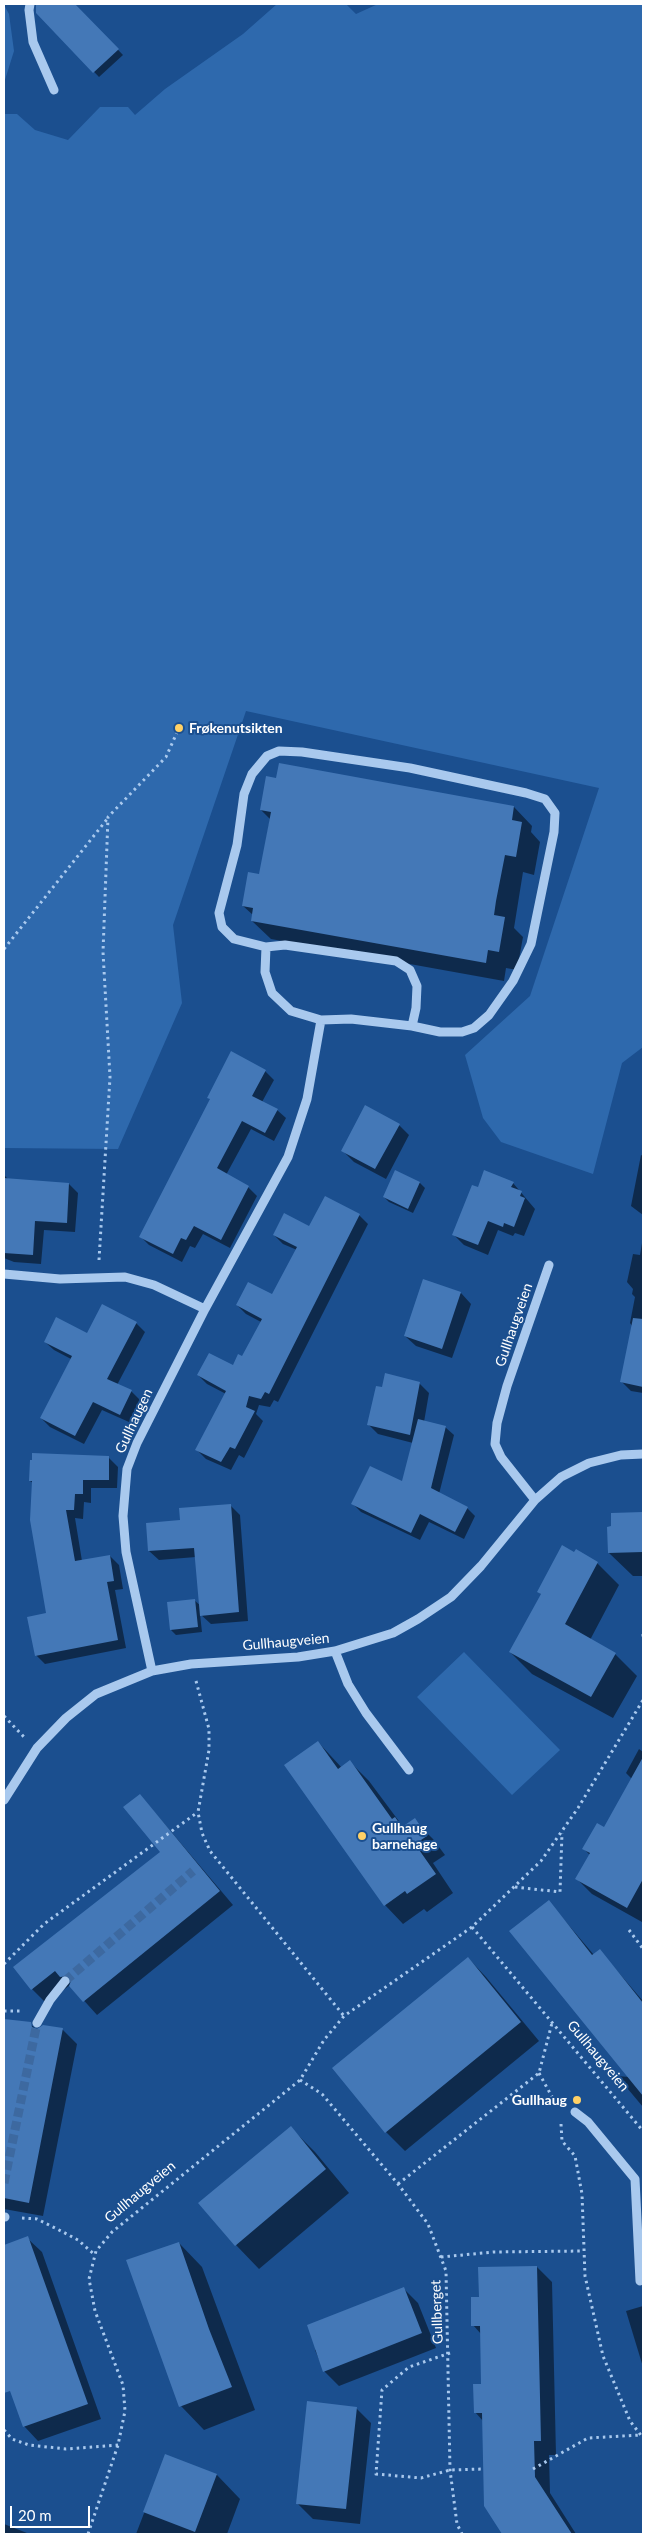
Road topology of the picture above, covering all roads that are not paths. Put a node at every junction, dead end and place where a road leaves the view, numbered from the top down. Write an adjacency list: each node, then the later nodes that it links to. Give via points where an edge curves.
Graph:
1 (30, 4): 2 (street, via 33,42)
2 (54, 90)
3 (266, 947): 4 (street, via 265,972 272,994 291,1011); 5 (street, via 285,945 396,961 410,970 417,986); 5 (street, via 234,939 222,927 220,913 237,845 244,794 252,774 267,756 279,751 302,752 410,768 545,799 554,813 554,832 532,944 512,982 489,1015 474,1028 462,1032 440,1032)
4 (321, 1020): 5 (street, via 351,1018); 8 (street, Gullhaugen, via 307,1099 288,1157)
5 (412, 1026)
6 (549, 1265): 10 (street, Gullhaugveien, via 496,1423 495,1444 501,1457)
7 (4, 1274): 8 (street, via 60,1279 125,1277 154,1285)
8 (205, 1309): 12 (street, Gullhaugen, via 127,1469 124,1492 126,1552)
9 (643, 1454): 10 (street, Gullhaugveien, via 621,1455 589,1463 561,1477)
10 (535, 1500): 11 (street, Gullhaugveien, via 451,1597 393,1633)
11 (335, 1651): 12 (street, Gullhaugveien, via 298,1657 191,1664); 13 (street, via 348,1684 366,1713)
12 (152, 1671): 14 (street, Gullhaugveien, via 96,1694 66,1718 37,1748)
13 (409, 1770)
14 (4, 1800)
15 (65, 1982): 16 (street)
16 (37, 2023)
17 (575, 2112): 18 (street, via 588,2122 635,2179)
18 (640, 2282)

